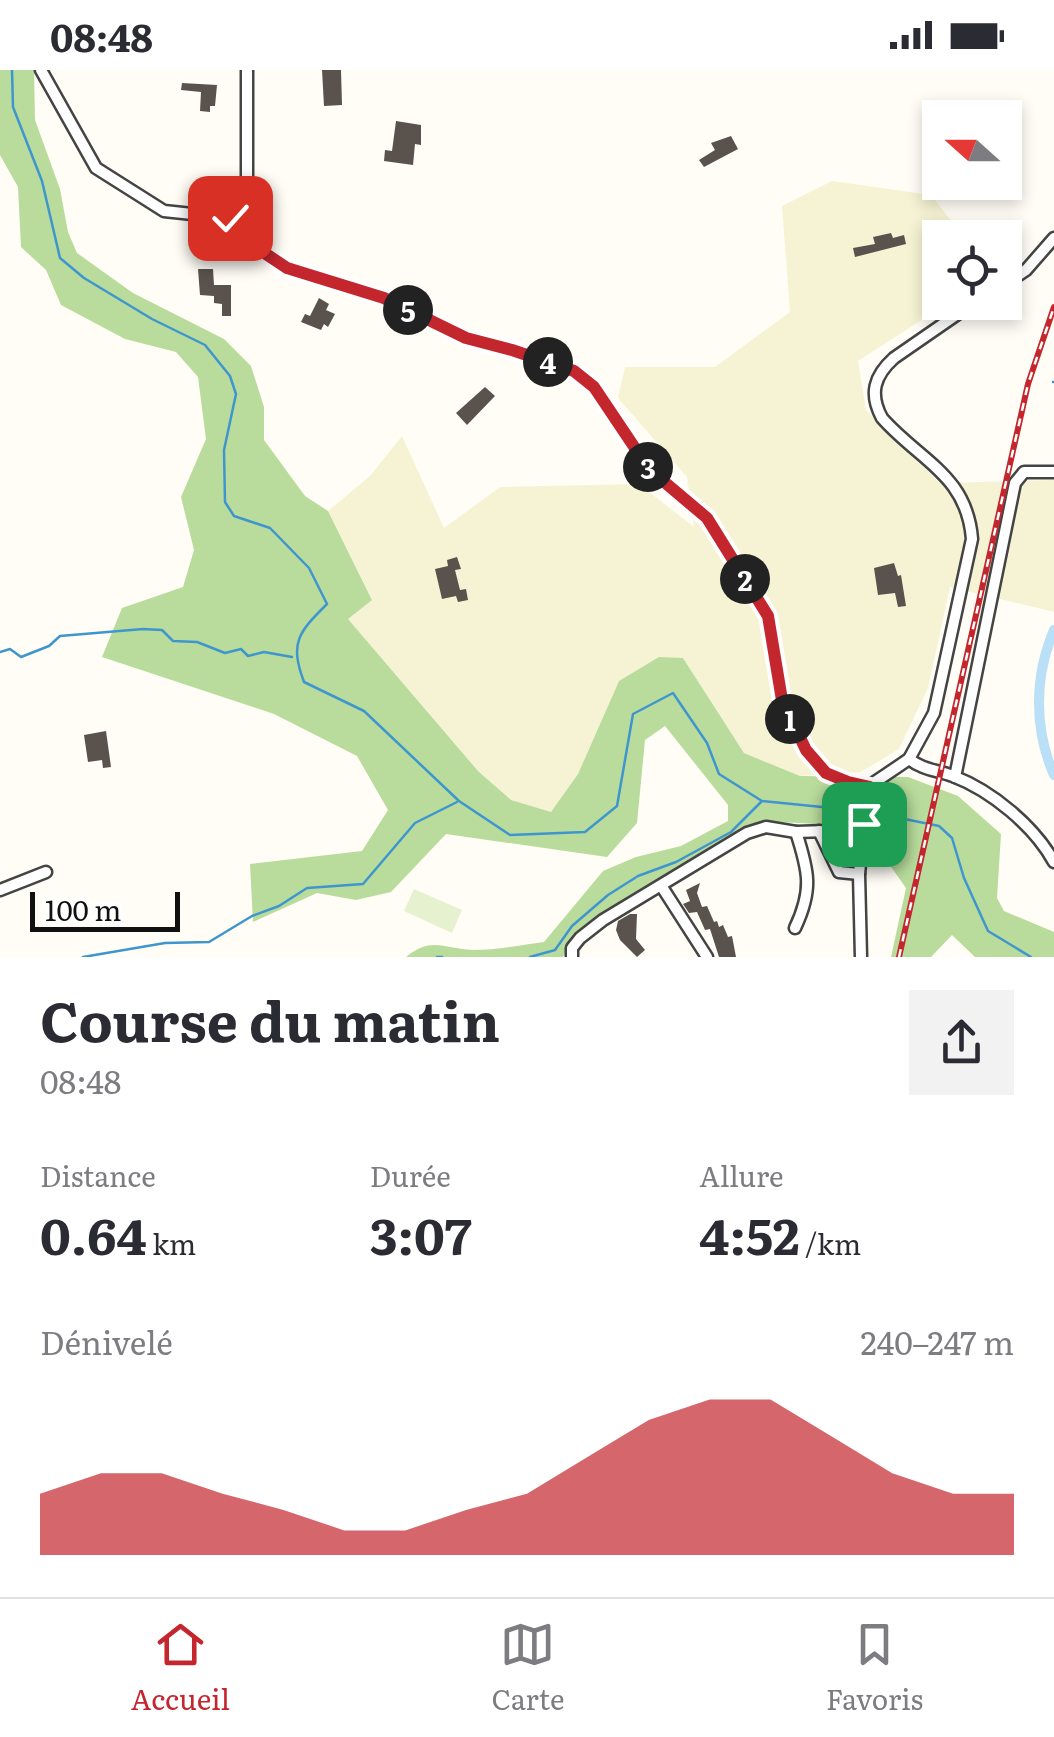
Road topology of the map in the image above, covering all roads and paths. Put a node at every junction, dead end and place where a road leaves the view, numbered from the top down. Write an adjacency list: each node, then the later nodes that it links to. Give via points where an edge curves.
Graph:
1 (40, 70): 3 (street, via 96,168 164,211 216,214)
2 (247, 70): 3 (street, via 247,210)
3 (240, 224): 10 (street, via 287,268 384,298 466,338 574,371 594,387 649,469 707,518 768,616 782,700 806,750 826,773)
4 (1054, 238): 5 (street)
5 (1022, 271)
6 (949, 320): 8 (street, via 894,358 874,392 882,418 950,478 971,524 938,698)
7 (1054, 472): 9 (street, via 1024,472 1015,484)
8 (910, 758): 9 (street); 10 (street)
9 (955, 777): 14 (street)
10 (869, 791): 13 (street)
11 (796, 832): 12 (street); 18 (street, via 766,826 747,832); 20 (street, via 808,890)
12 (819, 832): 13 (street); 17 (street, via 838,872)
13 (863, 837): 17 (street)
14 (1050, 846): 15 (street)
15 (1054, 862)
16 (46, 872): 19 (street)
17 (860, 874): 23 (street)
18 (662, 887): 21 (street, via 580,938); 22 (street)
19 (0, 890)
20 (794, 928)
21 (572, 957)
22 (707, 957)
23 (861, 957)

